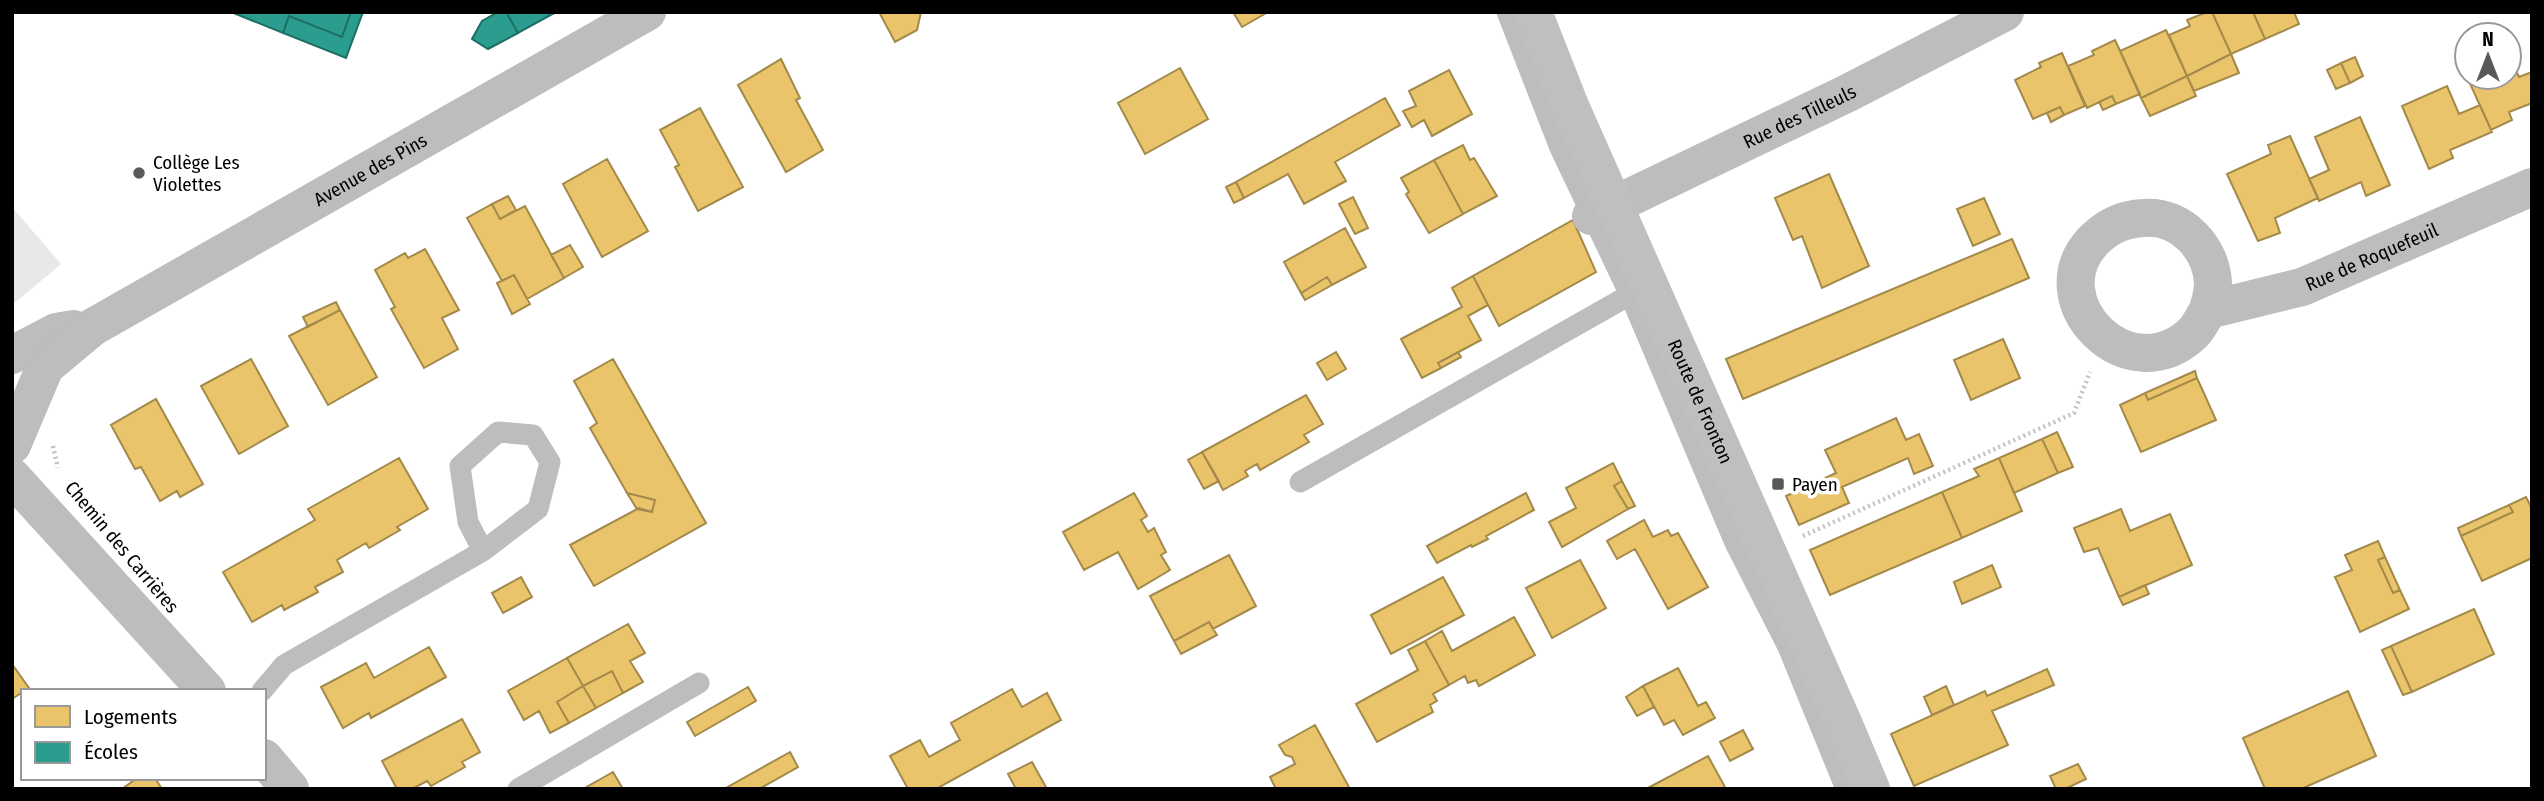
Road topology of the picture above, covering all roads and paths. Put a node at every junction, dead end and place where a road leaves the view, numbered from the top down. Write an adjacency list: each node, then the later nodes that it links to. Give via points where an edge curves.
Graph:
1 (647, 12): 9 (street, Avenue des Pins)
2 (1507, 12): 6 (lane, via 1560,148)
3 (1533, 12): 6 (main road, Route de Fronton, via 1570,107)
4 (2005, 12): 6 (street, Rue des Tilleuls)
5 (2532, 187): 8 (street, Rue de Roquefeuil, via 2302,287)
6 (1602, 210): 7 (main road, Route de Fronton)
7 (1639, 290): 16 (lane); 18 (main road, Route de Fronton); 23 (lane, via 1735,543)
8 (2208, 310): 10 (street, via 2194,332 2174,346 2150,353 2125,350); 10 (street, via 2213,286 2209,261 2196,240 2176,224 2152,217 2127,219 2104,230 2087,248 2078,271 2077,296 2086,320)
9 (93, 327): 11 (street, Avenue des Pins, via 56,332); 13 (street, Avenue des Pins, via 45,367)
10 (2103, 339): 18 (path, via 2074,413)
11 (12, 355)
12 (52, 438): 14 (path, Chemin des Carrières)
13 (12, 445)
14 (58, 470)
15 (12, 477): 20 (street, Chemin des Carrières)
16 (1300, 482)
17 (484, 551): 17 (lane, via 467,522 460,466 498,432 533,435 550,462 538,509); 21 (lane, via 284,665)
18 (1768, 554): 23 (main road, Route de Fronton)
19 (699, 683): 25 (lane)
20 (205, 689)
21 (264, 689)
22 (266, 760): 24 (street)
23 (1855, 786)
24 (290, 789)
25 (518, 789)

